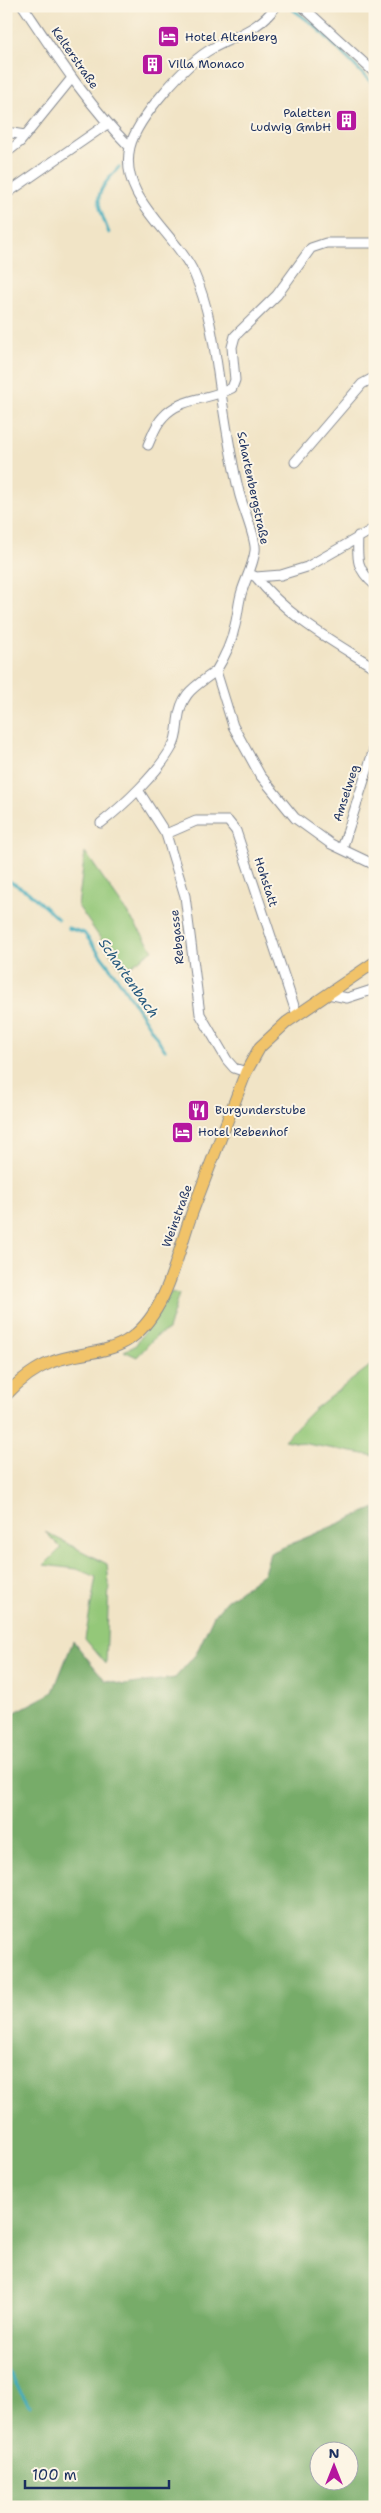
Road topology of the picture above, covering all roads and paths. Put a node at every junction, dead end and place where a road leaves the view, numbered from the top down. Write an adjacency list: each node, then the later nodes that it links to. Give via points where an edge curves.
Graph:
1 (23, 6): 5 (street, Kelterstraße)
2 (276, 6): 9 (street, via 256,27 212,49 189,68 147,114)
3 (302, 6): 4 (street)
4 (375, 73)
5 (72, 78): 6 (street, Kelterstraße); 8 (street)
6 (107, 124): 9 (street, Kelterstraße); 11 (street)
7 (6, 132): 8 (street)
8 (25, 135): 10 (street)
9 (130, 147): 14 (street, Schartenbergstraße, via 132,186 194,272 203,296)
10 (6, 153)
11 (6, 194)
12 (375, 243): 14 (street, via 326,243 311,248 277,295 235,336 232,347 235,380 232,388)
13 (375, 377): 16 (street, via 362,384)
14 (221, 394): 15 (street, via 183,403 170,410 161,418); 19 (street, Schartenbergstraße, via 239,492 256,549)
15 (148, 445)
16 (295, 462)
17 (375, 528): 18 (street)
18 (358, 536): 19 (street, via 307,567 281,575); 20 (street, via 357,560 363,575)
19 (253, 575): 21 (street, via 296,618); 22 (street, Schartenbergstraße, via 241,592 234,629)
20 (375, 585)
21 (375, 668)
22 (216, 671): 24 (street, Schartenbergstraße, via 186,693 172,747); 27 (street, via 233,726 260,775 295,818)
23 (375, 746): 27 (street, Amselweg)
24 (138, 790): 25 (street, Schartenbergstraße); 26 (street, Rebgasse)
25 (101, 823)
26 (166, 834): 32 (street, Hohstatt, via 196,821 228,821 236,830); 33 (street, Rebgasse, via 185,896 200,1014 227,1060 234,1068)
27 (342, 849): 28 (street)
28 (375, 865)
29 (375, 962): 31 (main road, Weinstraße)
30 (375, 989): 31 (street, via 347,998)
31 (328, 994): 32 (main road, Weinstraße)
32 (297, 1015): 33 (main road, Weinstraße, via 260,1047)
33 (246, 1072): 34 (main road, Weinstraße, via 166,1289 144,1327 116,1346 36,1369)
34 (6, 1395)

